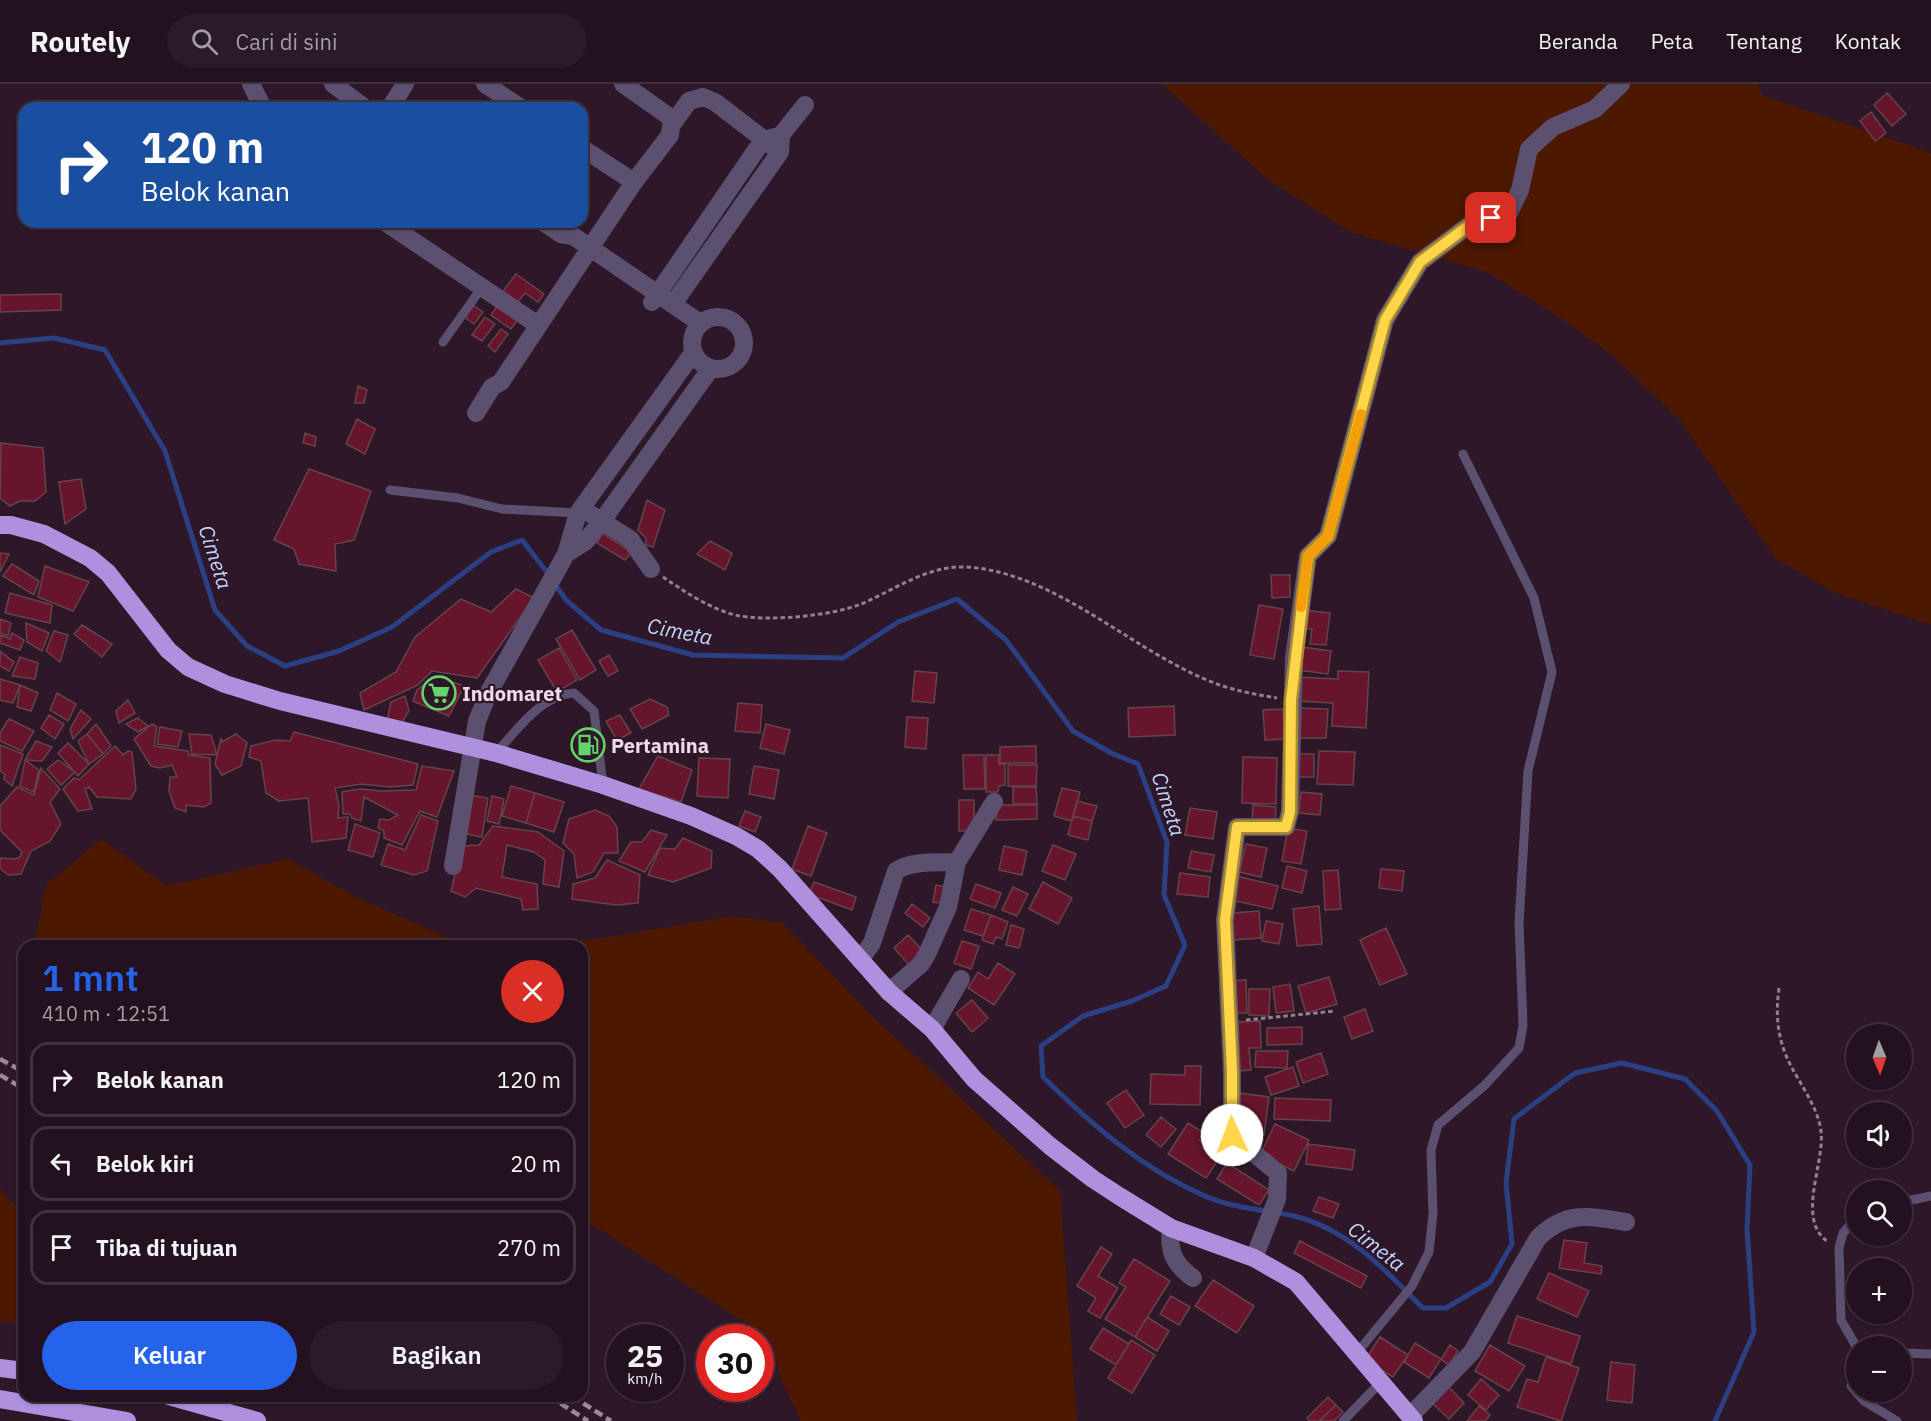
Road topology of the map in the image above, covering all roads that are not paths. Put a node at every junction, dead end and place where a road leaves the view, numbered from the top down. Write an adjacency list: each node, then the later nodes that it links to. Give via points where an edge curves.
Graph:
1 (250, 84): 7 (street)
2 (333, 84): 8 (street)
3 (405, 84): 9 (street)
4 (485, 84): 10 (street)
5 (623, 84): 12 (street)
6 (1621, 84): 51 (street, via 1595,109 1553,127 1529,149 1520,190 1509,213 1472,223 1420,262 1385,320 1328,536 1308,556 1291,700 1290,812 1286,827 1237,827 1226,901 1232,1135 1278,1173 1277,1199)
7 (260, 102)
8 (357, 102)
9 (394, 102)
10 (512, 102)
11 (805, 105): 14 (street)
12 (672, 123): 13 (street, via 688,101 703,97); 16 (street, via 670,135)
13 (763, 140): 14 (street); 21 (street)
14 (781, 143): 22 (street)
15 (588, 152): 16 (street)
16 (630, 180): 19 (street)
17 (395, 228): 20 (street)
18 (552, 228): 19 (street, via 573,236)
19 (584, 249): 21 (street); 23 (street)
20 (483, 286): 23 (street); 25 (lane)
21 (655, 298): 22 (street); 24 (street)
22 (673, 304): 24 (street)
23 (533, 322): 28 (street, via 501,382 492,387)
24 (697, 326): 26 (street, via 691,345); 27 (street, via 707,319 723,317 737,325 744,339 744,348 735,362 720,369)
25 (443, 342)
26 (693, 353): 27 (street); 31 (street)
27 (711, 368): 32 (street)
28 (476, 413)
29 (1463, 454): 55 (lane, via 1534,598 1552,672 1528,771 1519,923 1523,1025 1519,1048 1485,1085 1438,1125 1431,1150 1433,1213 1429,1252 1412,1286)
30 (390, 490): 31 (lane, via 458,498 502,509)
31 (579, 511): 32 (street); 34 (street)
32 (602, 521): 34 (street); 35 (street, via 630,539)
33 (0, 525): 36 (highway, via 44,534 90,558 108,573 168,651 188,667 225,684 280,701)
34 (562, 561): 36 (street, via 489,692 477,721)
35 (651, 569)
36 (472, 749): 37 (highway); 41 (street)
37 (496, 753): 38 (highway); 38 (lane, via 536,711 561,694 574,693 594,711)
38 (603, 784): 42 (highway, via 691,816 758,849)
39 (994, 802): 40 (street)
40 (957, 862): 42 (street, via 912,865 896,871 872,943); 44 (street, via 948,907 927,954)
41 (453, 866)
42 (861, 960): 44 (highway)
43 (961, 978): 45 (street)
44 (889, 992): 45 (highway)
45 (932, 1029): 49 (highway, via 974,1079 1050,1146 1092,1179)
46 (1931, 1196): 47 (lane)
47 (1912, 1200)
48 (1626, 1222): 63 (street, via 1577,1217 1551,1226 1538,1238 1472,1352)
49 (1171, 1228): 51 (highway); 52 (street, via 1172,1257)
50 (1846, 1230): 53 (lane, via 1839,1248 1841,1320)
51 (1254, 1258): 55 (highway, via 1296,1282)
52 (1193, 1278)
53 (1850, 1336)
54 (1912, 1353): 56 (lane)
55 (1355, 1354): 59 (highway)
56 (1931, 1354)
57 (0, 1368): 58 (highway)
58 (18, 1370)
59 (1381, 1382): 63 (highway); 66 (lane)
60 (0, 1399): 64 (highway)
61 (190, 1402): 65 (highway)
62 (1866, 1402): 67 (lane)
63 (1408, 1418)
64 (127, 1421)
65 (257, 1421)
66 (1343, 1421)
67 (1897, 1421)

